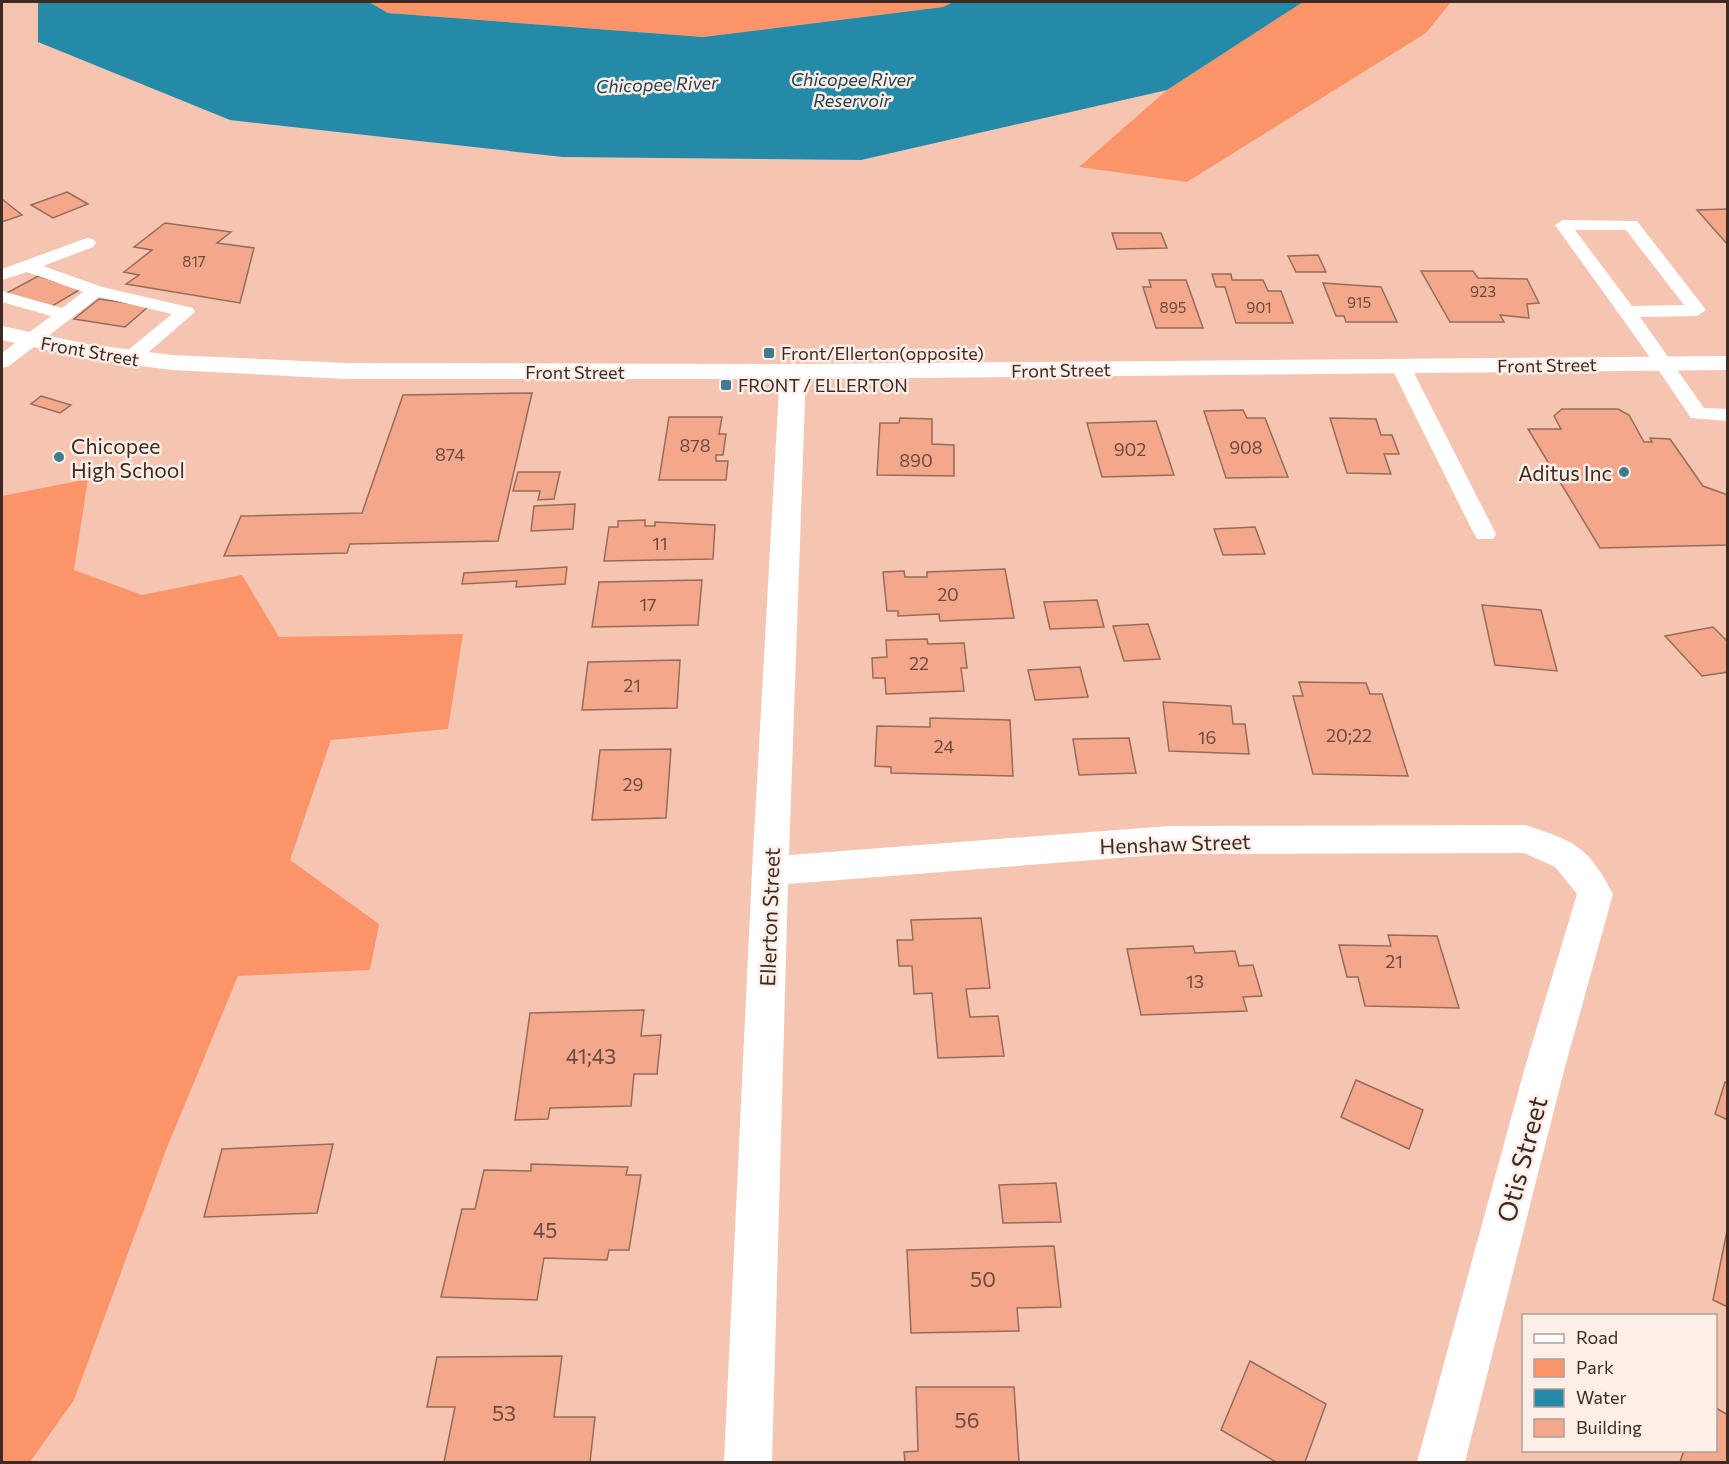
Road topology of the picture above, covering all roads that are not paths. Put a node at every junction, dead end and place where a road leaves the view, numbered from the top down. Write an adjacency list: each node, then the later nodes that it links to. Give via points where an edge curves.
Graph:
1 (87, 243): 2 (lane)
2 (25, 265): 3 (lane); 4 (lane)
3 (2, 275)
4 (96, 291): 7 (lane); 10 (lane, via 186,312)
5 (2, 296): 7 (lane)
6 (1625, 312): 6 (lane, via 1618,303 1563,225 1631,225 1697,309); 13 (lane)
7 (63, 314): 9 (lane)
8 (2, 333): 9 (street, Front Street)
9 (29, 340): 10 (street, Front Street); 11 (lane)
10 (129, 359): 15 (street, Front Street, via 249,369 389,372)
11 (2, 362)
12 (1728, 363): 13 (street, Front Street)
13 (1667, 364): 14 (street, Front Street); 16 (lane, via 1698,414)
14 (1401, 367): 15 (street, Front Street); 17 (lane)
15 (794, 371): 19 (street, Ellerton Street)
16 (1728, 415)
17 (1485, 534)
18 (1574, 862): 19 (street, Henshaw Street, via 1562,852 1525,839 1169,840); 21 (street, Otis Street, via 1595,894)
19 (770, 871): 20 (street, Ellerton Street)
20 (748, 1462)
21 (1441, 1462)

